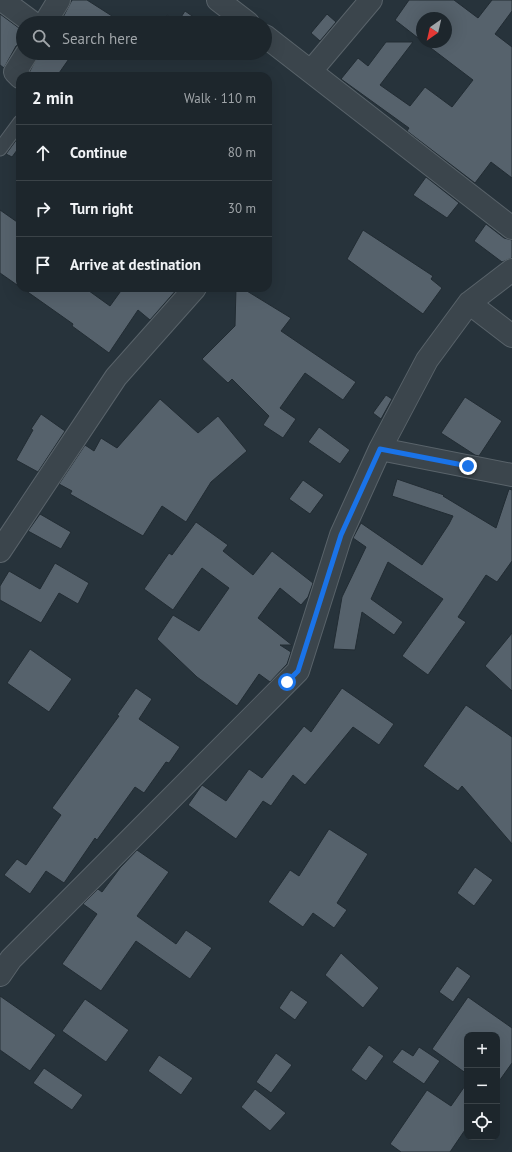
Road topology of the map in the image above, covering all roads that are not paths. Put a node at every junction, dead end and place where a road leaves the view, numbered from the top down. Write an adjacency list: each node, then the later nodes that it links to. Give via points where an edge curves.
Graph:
1 (2, 0): 5 (street)
2 (60, 0): 6 (street)
3 (218, 0): 7 (street)
4 (370, 0): 10 (street)
5 (24, 16)
6 (50, 16)
7 (239, 16)
8 (272, 41): 10 (street)
9 (23, 60): 11 (street)
10 (311, 71): 14 (street)
11 (16, 73)
12 (16, 127): 13 (lane)
13 (0, 148)
14 (512, 228)
15 (512, 270): 17 (street)
16 (191, 292): 21 (street, via 116,377)
17 (468, 303): 18 (street); 19 (street, via 427,360)
18 (512, 336)
19 (380, 449): 20 (street); 22 (street, via 341,535 298,671)
20 (512, 475)
21 (0, 551)
22 (4, 962)

